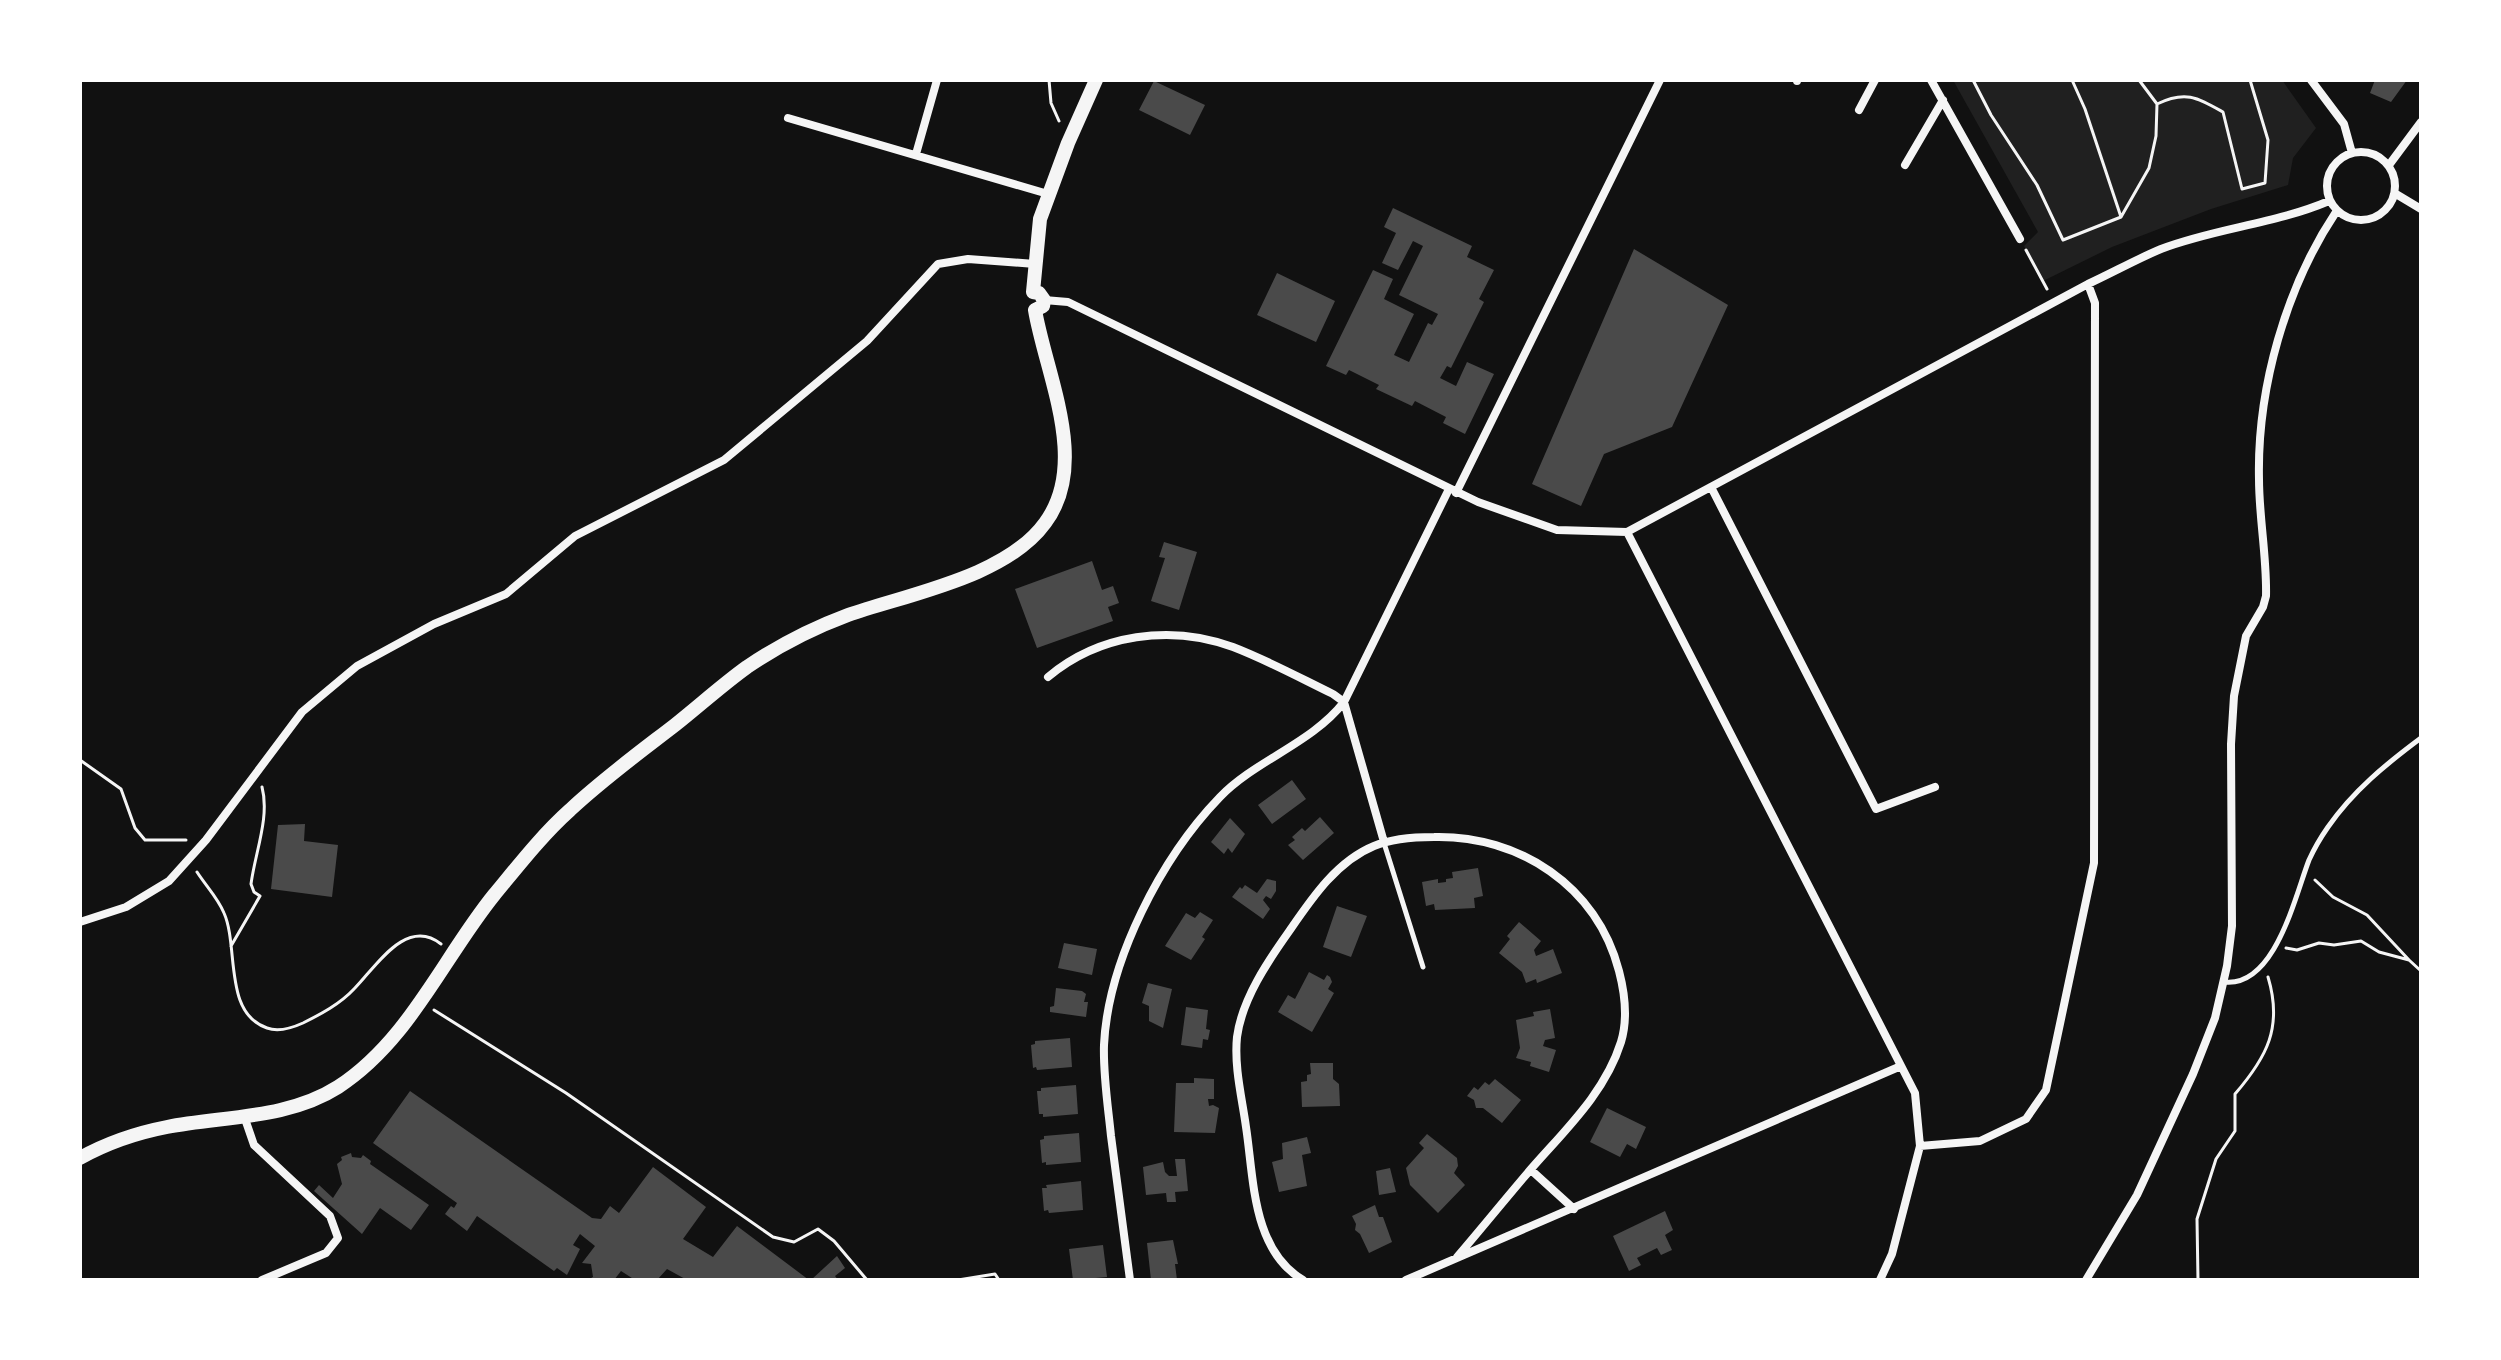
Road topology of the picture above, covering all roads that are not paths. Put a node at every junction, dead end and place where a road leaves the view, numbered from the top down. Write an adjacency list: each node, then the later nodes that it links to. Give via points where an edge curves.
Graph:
1 (937, 80): 12 (street)
2 (1096, 80): 15 (main road)
3 (1660, 80): 25 (street)
4 (1875, 80): 8 (street)
5 (1931, 80): 7 (street)
6 (2311, 80): 11 (street, via 2344,124)
7 (1943, 100): 13 (street); 20 (street)
8 (1859, 110)
9 (788, 118): 12 (street)
10 (2421, 122): 14 (street)
11 (2352, 153): 14 (street, via 2372,153); 17 (street, via 2330,172)
12 (916, 154): 15 (street)
13 (1905, 165)
14 (2389, 165): 16 (street)
15 (1048, 194): 21 (main road)
16 (2396, 194): 18 (street); 19 (street, via 2382,215 2359,222)
17 (2329, 201): 19 (street); 22 (street, via 2296,215 2243,224 2162,249)
18 (2421, 209)
19 (2336, 212): 34 (street, via 2315,244 2272,354 2264,394 2259,478 2266,596 2246,636 2234,696 2232,926)
20 (2020, 239)
21 (1035, 264): 23 (main road); 32 (street, via 968,259 938,264 867,341 724,460 575,536 506,594 434,624 357,666 302,712 169,881 126,907)
22 (2088, 284): 24 (street); 37 (street, via 2095,303 2094,863 2046,1090 2026,1119 1980,1141)
23 (1038, 301): 25 (street, via 1068,302); 36 (main road, via 1059,404 1064,476 1057,504 1028,542 969,575 845,616 749,667 569,811 492,897 420,1001 364,1069 310,1101)
24 (1711, 487): 26 (street); 30 (street, via 1876,809)
25 (1452, 491): 26 (street, via 1557,530); 28 (street)
26 (1627, 532): 35 (street)
27 (1048, 677): 28 (street, via 1074,658 1110,643 1177,634 1233,647)
28 (1344, 702): 31 (street); 43 (street, via 1326,722 1237,781 1214,803 1174,854 1123,957 1106,1015 1104,1069)
29 (2421, 738): 34 (lane, via 2363,785 2326,829 2262,966 2236,984)
30 (1935, 787)
31 (1384, 842): 33 (lane); 39 (street, via 1462,838 1524,855 1580,897 1611,946 1625,1002 1619,1047 1589,1103); 44 (street, via 1346,863 1311,900 1249,997 1237,1036 1261,1224 1277,1256)
32 (80, 922)
33 (1423, 967)
34 (2224, 982): 47 (street, via 2206,1045 2165,1137)
35 (1901, 1066): 37 (street, via 1915,1093); 40 (street)
36 (244, 1116): 38 (main road, via 134,1135); 42 (street, via 254,1145 330,1216 338,1238 326,1253)
37 (1920, 1146): 46 (street, via 1892,1254)
38 (80, 1158)
39 (1531, 1170): 40 (street); 41 (street)
40 (1574, 1209): 41 (street)
41 (1457, 1257): 45 (street)
42 (262, 1280)
43 (1130, 1280)
44 (1303, 1280)
45 (1406, 1280)
46 (1880, 1280)
47 (2086, 1280)

